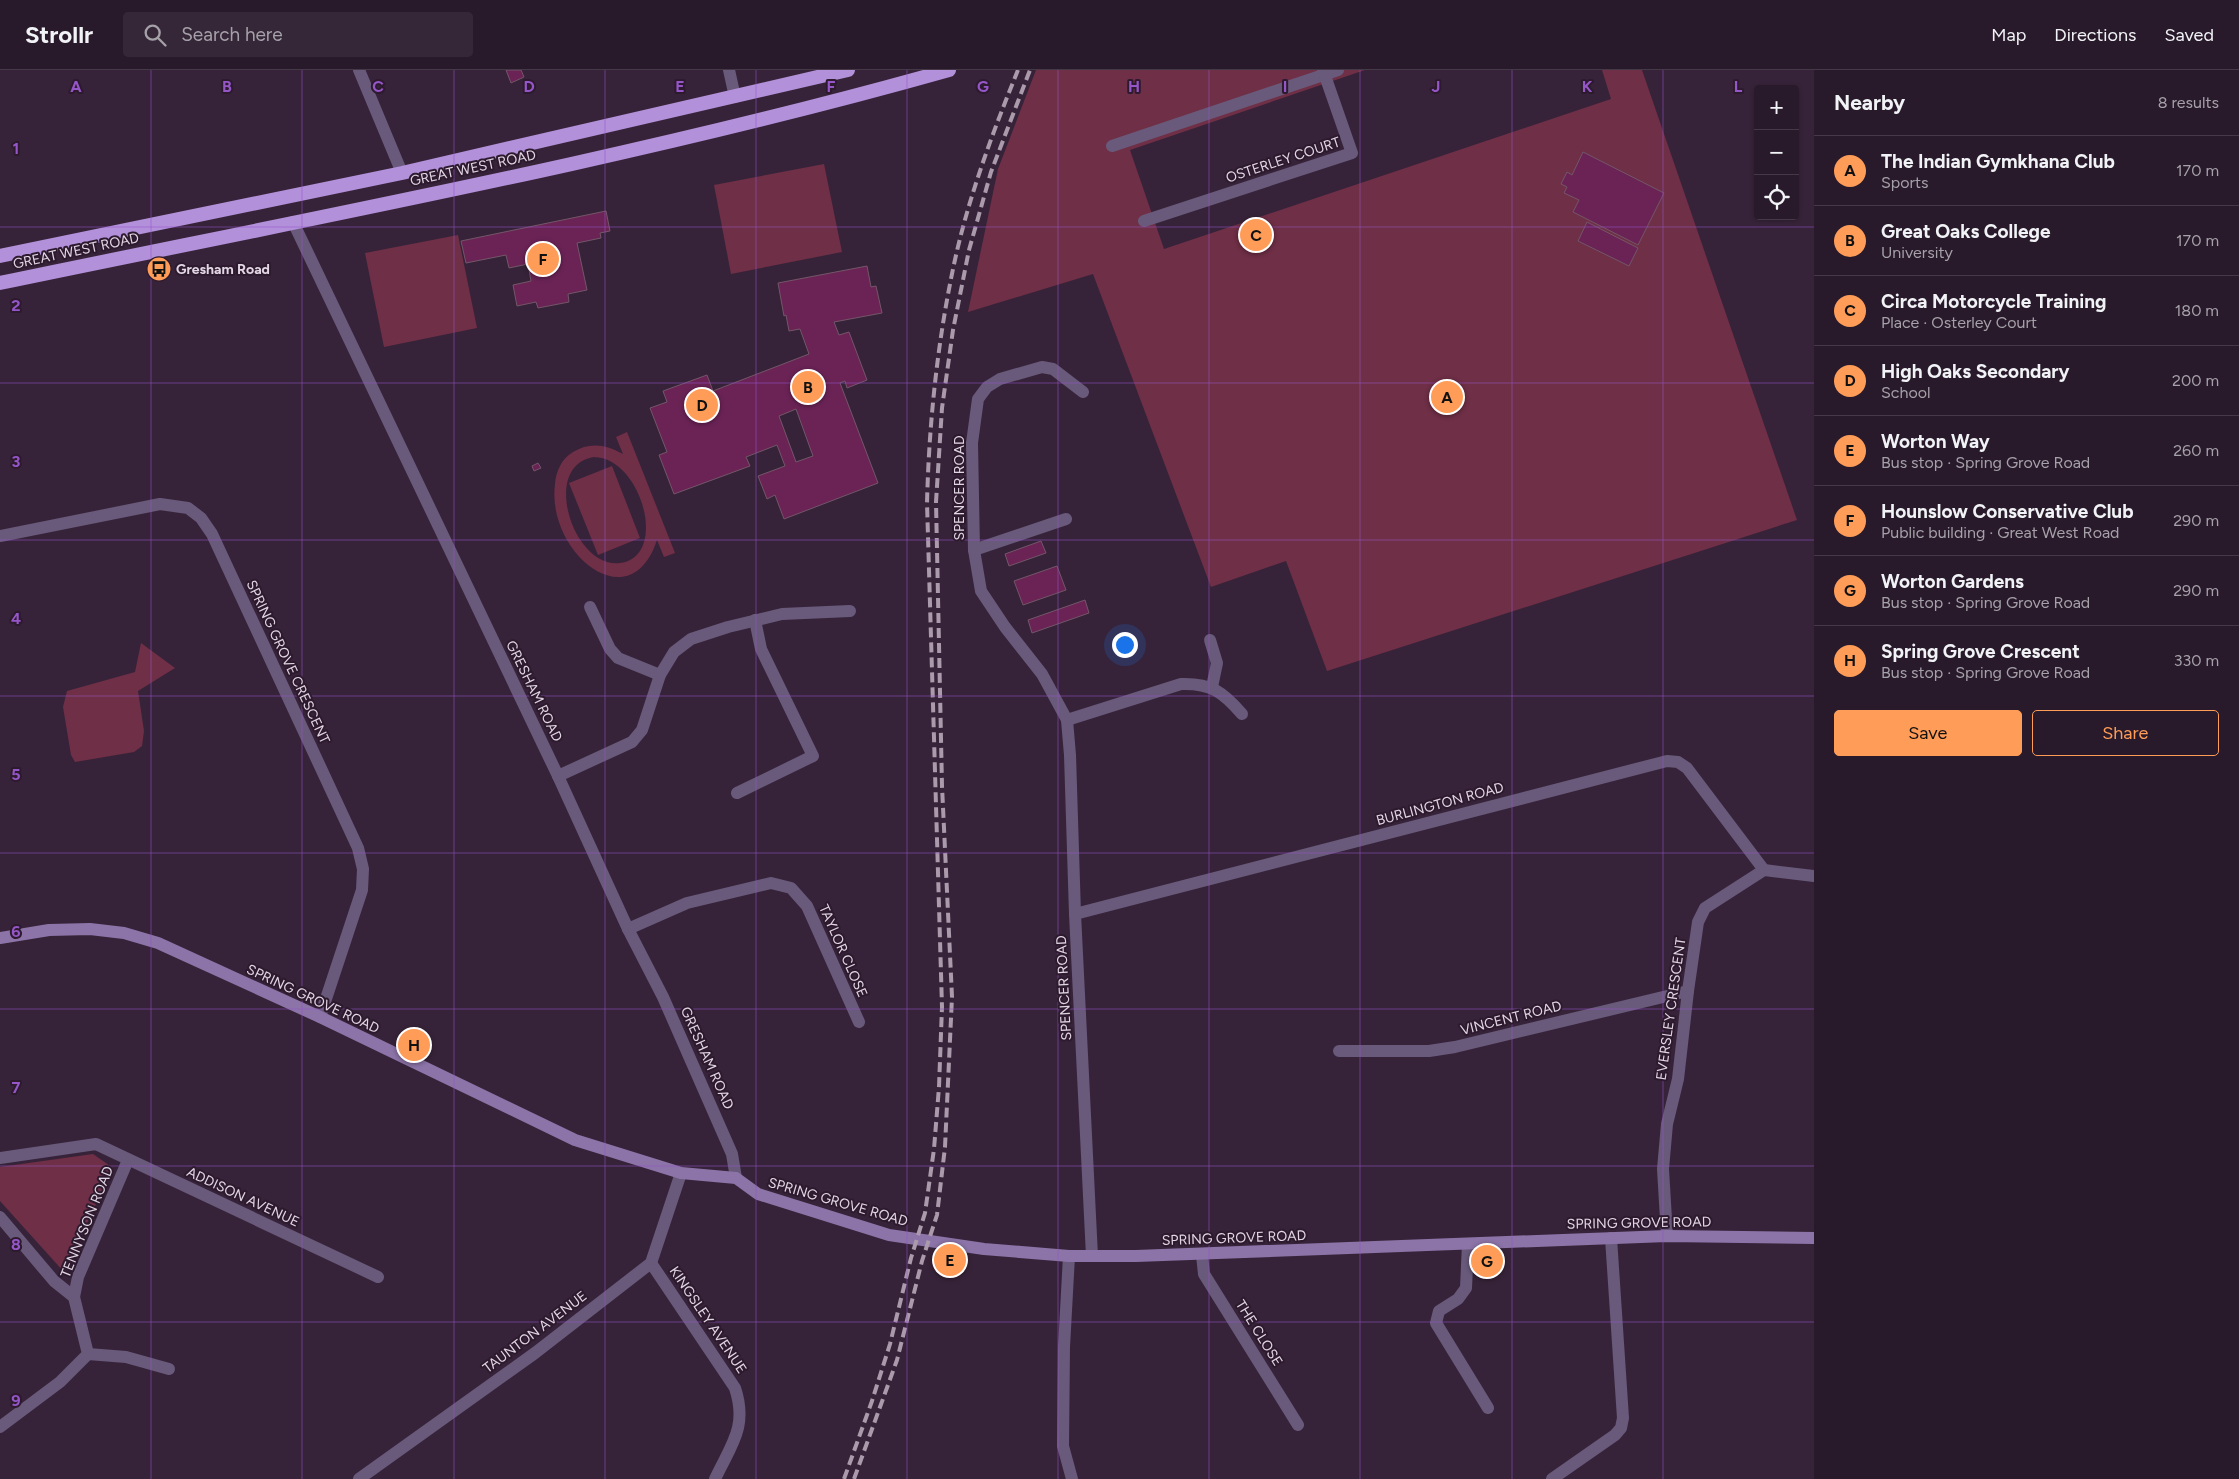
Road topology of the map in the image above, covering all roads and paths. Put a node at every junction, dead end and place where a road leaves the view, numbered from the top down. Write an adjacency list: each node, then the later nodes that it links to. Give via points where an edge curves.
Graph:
1 (359, 70): 9 (street)
2 (729, 70): 7 (street)
3 (848, 70): 7 (highway, GREAT WEST ROAD)
4 (948, 70): 11 (highway, GREAT WEST ROAD, via 837,102 540,171)
5 (1338, 70): 6 (street)
6 (1324, 72): 8 (street); 10 (street, OSTERLEY COURT, via 1352,153)
7 (735, 97): 9 (highway, GREAT WEST ROAD)
8 (1112, 146)
9 (402, 173): 12 (highway, GREAT WEST ROAD)
10 (1144, 221)
11 (293, 222): 13 (highway, GREAT WEST ROAD); 26 (street, GRESHAM ROAD)
12 (0, 256)
13 (0, 283)
14 (1083, 392): 17 (street, SPENCER ROAD, via 1053,369 1042,367 1000,379 987,387 978,399 972,443)
15 (1066, 519): 17 (street, SPENCER ROAD)
16 (0, 536): 34 (street, SPRING GROVE CRESCENT, via 160,504 188,508 201,518 212,534 362,862 362,890)
17 (974, 550): 25 (street, SPENCER ROAD, via 981,591 1042,674)
18 (590, 606): 22 (street, via 610,649 618,658)
19 (850, 611): 20 (street, via 782,614)
20 (755, 620): 22 (street, via 691,639 674,652); 27 (street, via 761,649 813,756)
21 (1210, 640): 23 (street, via 1218,663)
22 (660, 675): 26 (street, via 648,717 632,742)
23 (1212, 687): 24 (street); 25 (street, via 1197,683 1181,684)
24 (1242, 714)
25 (1066, 720): 30 (street, SPENCER ROAD)
26 (558, 776): 31 (street, GRESHAM ROAD)
27 (737, 793)
28 (1764, 870): 29 (street); 30 (street, BURLINGTON ROAD, via 1686,768 1678,762 1666,761); 33 (street, EVERSLEY CRESCENT, via 1706,908 1698,922)
29 (1814, 876)
30 (1075, 914): 48 (street, SPENCER ROAD)
31 (628, 929): 35 (street, TAYLOR CLOSE, via 687,903 771,883 791,888 807,906); 40 (street, GRESHAM ROAD, via 663,997 732,1154)
32 (0, 938): 34 (main road, SPRING GROVE ROAD, via 50,930 90,929 124,933 158,943)
33 (1688, 992): 36 (street, VINCENT ROAD, via 1456,1047 1428,1051); 42 (street, EVERSLEY CRESCENT, via 1663,1169)
34 (320, 1017): 39 (main road, SPRING GROVE ROAD, via 575,1140)
35 (859, 1022)
36 (1339, 1051)
37 (0, 1158): 38 (street, ADDISON AVENUE, via 96,1144)
38 (128, 1160): 50 (street, ADDISON AVENUE); 51 (street, TENNYSON ROAD, via 78,1276)
39 (681, 1173): 40 (main road, SPRING GROVE ROAD); 49 (street)
40 (736, 1178): 47 (main road, SPRING GROVE ROAD, via 758,1194 889,1235 958,1246)
41 (0, 1216): 51 (street, via 54,1281)
42 (1667, 1236): 43 (main road, SPRING GROVE ROAD); 44 (main road, SPRING GROVE ROAD)
43 (1611, 1238): 45 (main road, SPRING GROVE ROAD); 60 (street, via 1623,1418 1621,1428)
44 (1814, 1238)
45 (1468, 1244): 46 (main road, SPRING GROVE ROAD); 54 (street, via 1466,1288 1439,1311 1436,1323)
46 (1202, 1255): 48 (main road, SPRING GROVE ROAD); 55 (street, THE CLOSE, via 1204,1274)
47 (1069, 1256): 48 (main road, SPRING GROVE ROAD); 59 (street, via 1063,1446)
48 (1092, 1256)
49 (651, 1263): 57 (street, TAUNTON AVENUE); 58 (street, KINGSLEY AVENUE, via 735,1388 741,1404 740,1427)
50 (378, 1277)
51 (74, 1297): 52 (street, TENNYSON ROAD)
52 (88, 1354): 53 (street, via 126,1357); 56 (street, via 60,1382)
53 (169, 1369)
54 (1488, 1408)
55 (1298, 1425)
56 (0, 1427)
57 (360, 1479)
58 (714, 1479)
59 (1072, 1479)
60 (1552, 1479)

